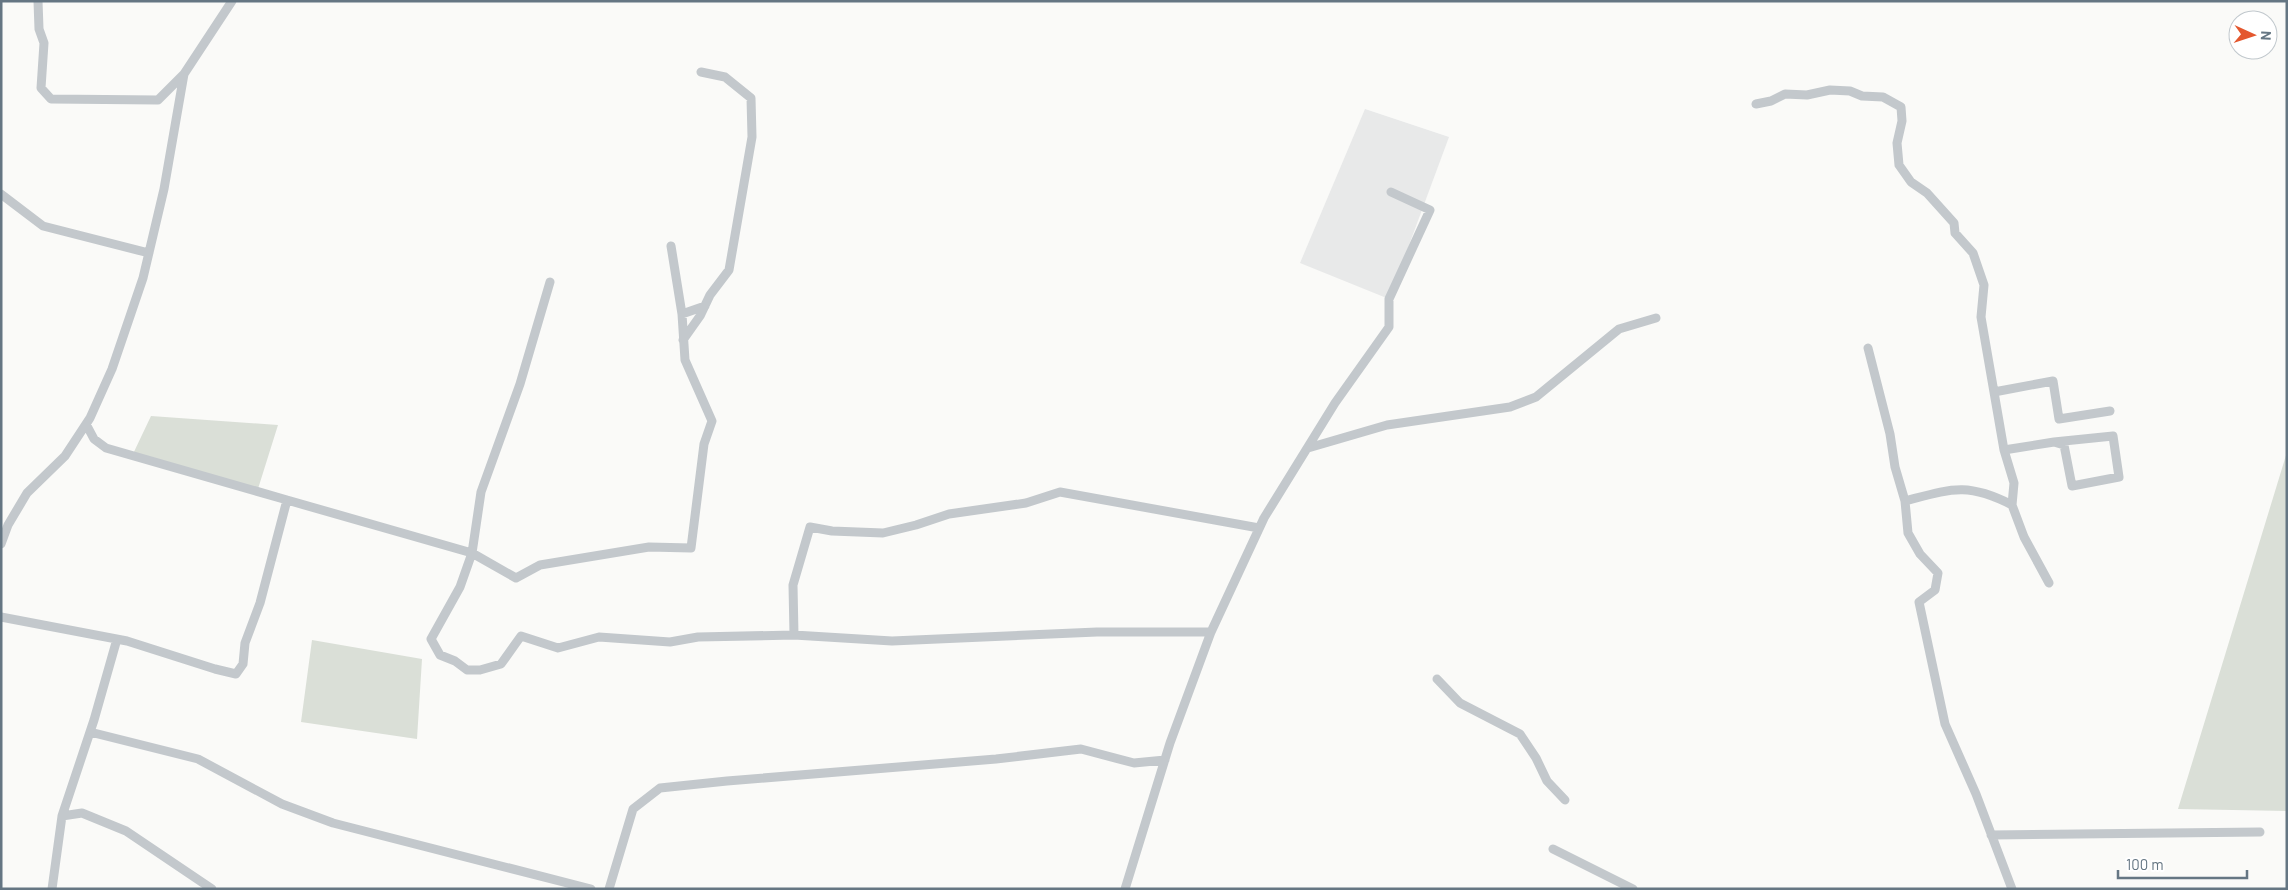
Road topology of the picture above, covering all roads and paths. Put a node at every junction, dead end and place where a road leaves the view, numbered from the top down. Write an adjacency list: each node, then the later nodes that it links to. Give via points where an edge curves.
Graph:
1 (38, 1): 4 (street, via 39,29 44,43 41,88 51,99 158,100)
2 (232, 1): 4 (street)
3 (701, 72): 11 (street, via 725,77 742,90 750,98 753,120 729,270)
4 (184, 74): 9 (street)
5 (1756, 104): 16 (street, via 1785,94 1807,95 1830,90 1883,98 1901,107 1902,121 1897,143 1899,165 1911,182 1927,193 1954,223 1955,233 1973,253 1984,285 1980,317)
6 (1391, 192): 20 (street, via 1430,210 1388,299 1388,327)
7 (1, 194): 9 (street, via 43,226)
8 (671, 246): 12 (street)
9 (149, 253): 18 (street, via 112,369)
10 (550, 282): 27 (street, via 520,384 481,492)
11 (705, 306): 12 (street); 14 (street)
12 (682, 314): 14 (street)
13 (1656, 318): 20 (street, via 1619,329 1536,397 1510,407 1386,425)
14 (683, 340): 27 (street, via 685,360 712,421 704,444 692,548 649,547 540,565 516,578)
15 (1868, 348): 23 (street)
16 (1994, 392): 17 (street, via 2053,381 2059,419); 21 (street)
17 (2110, 411)
18 (86, 424): 22 (street, via 94,439 106,448); 26 (street, via 65,456 28,493 8,524)
19 (2054, 442): 19 (street, via 2064,445 2072,486 2119,477 2113,436); 21 (street)
20 (1308, 448): 25 (street)
21 (2004, 450): 24 (street, via 2014,483)
22 (287, 500): 27 (street); 32 (street, via 260,603 245,644 243,664 236,674)
23 (1905, 501): 24 (street, via 1954,489 1970,489 1993,495); 39 (street, via 1908,533 1920,554 1938,573 1935,590 1919,602 1945,724)
24 (2012, 505): 28 (street, via 2024,537)
25 (1259, 528): 30 (street); 31 (street, via 1060,492 1026,503 949,514 883,533 810,528 793,585)
26 (1, 544)
27 (472, 553): 31 (street, via 460,587 431,639 440,655 467,670 501,664 521,636 558,648 599,638 670,642 698,636)
28 (2049, 583)
29 (1, 617): 32 (street)
30 (1211, 632): 31 (street, via 1097,632 892,640); 35 (street)
31 (794, 635)
32 (118, 639): 34 (street)
33 (1437, 679): 36 (street, via 1460,703 1520,734 1547,781)
34 (90, 732): 37 (street); 43 (street, via 198,758 282,804 333,823)
35 (1165, 760): 44 (street, via 1134,764 1081,749 660,788 633,809); 45 (street)
36 (1565, 800)
37 (62, 816): 41 (street); 42 (street, via 82,813 126,831)
38 (2260, 832): 39 (street)
39 (1992, 834): 47 (street)
40 (1552, 849): 46 (street)
41 (52, 889)
42 (212, 889)
43 (591, 889)
44 (609, 889)
45 (1125, 889)
46 (1633, 889)
47 (2012, 889)

